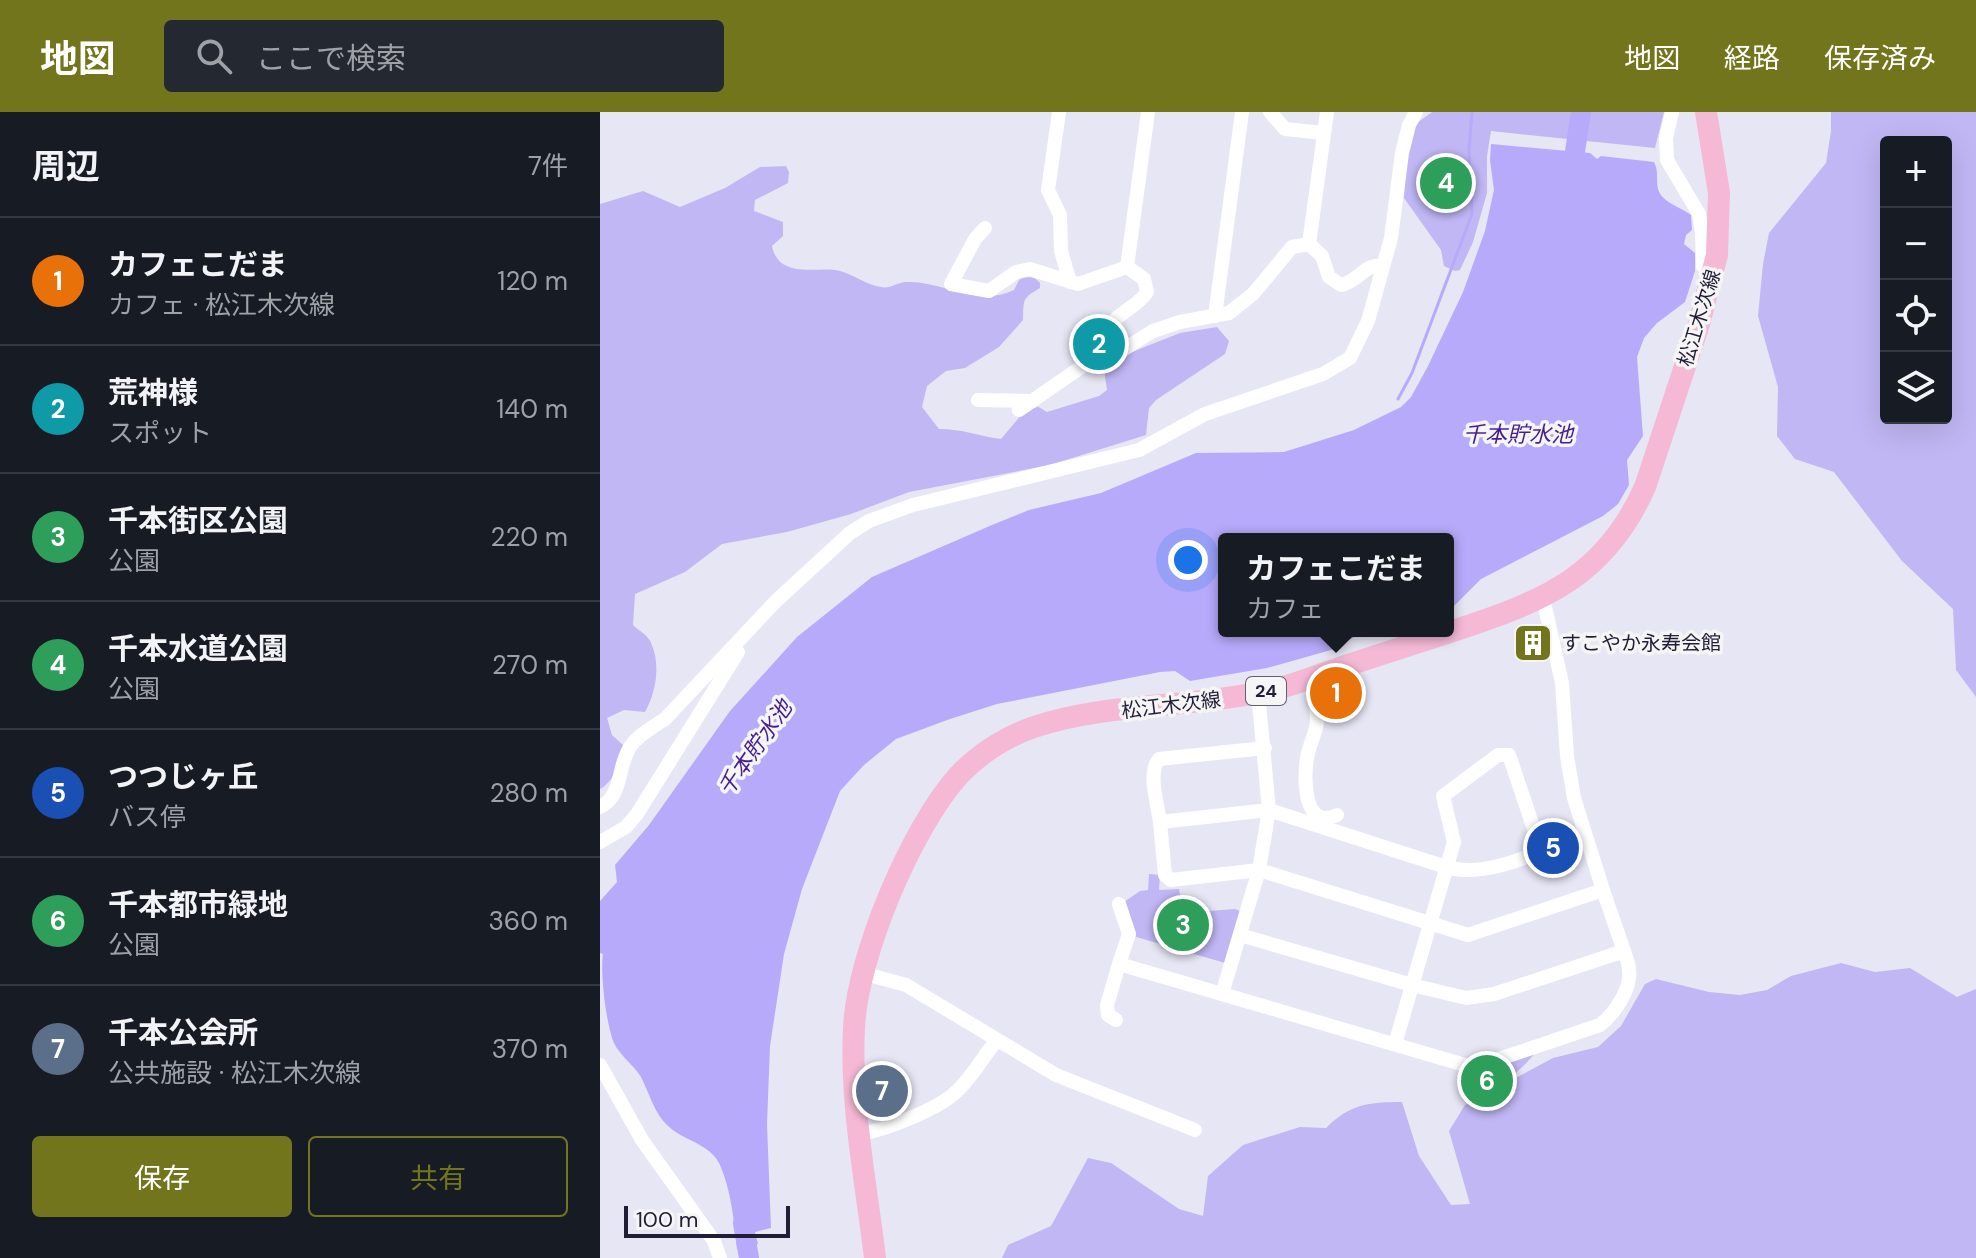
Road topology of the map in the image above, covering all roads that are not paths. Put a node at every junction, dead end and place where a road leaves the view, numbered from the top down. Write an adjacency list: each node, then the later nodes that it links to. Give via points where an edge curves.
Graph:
1 (1059, 112): 12 (street, via 1048,190 1060,215)
2 (1148, 112): 16 (street)
3 (1242, 112): 18 (street)
4 (1270, 112): 9 (street, via 1285,129)
5 (1327, 112): 9 (street)
6 (1416, 112): 14 (street, via 1402,153)
7 (1672, 112): 15 (street, via 1667,160 1699,214)
8 (1706, 112): 23 (main road, 松江木次線 / 24, via 1719,193 1717,255 1657,451 1619,534 1588,568)
9 (1324, 133): 13 (street)
10 (1047, 214): 12 (street)
11 (985, 228): 17 (street, via 951,284 989,291 1030,269)
12 (1061, 244): 17 (street)
13 (1309, 244): 14 (street, via 1322,256 1329,277 1341,285 1356,280 1367,268); 18 (street, via 1292,247 1240,307)
14 (1383, 266): 24 (street, via 1358,344 1333,370 1205,414 1139,450 943,497 869,521)
15 (1703, 266)
16 (1127, 267): 17 (street); 19 (street, via 1144,279 1147,292 1106,330)
17 (1070, 282)
18 (1215, 316): 19 (street, via 1153,331 1121,351)
19 (1106, 350): 21 (street)
20 (978, 400): 21 (street)
21 (1034, 401): 22 (street)
22 (1019, 410)
23 (1543, 598): 25 (main road, 松江木次線 / 24); 34 (street, via 1562,683 1567,756)
24 (755, 625): 30 (street, via 665,719 630,747 616,794); 35 (street, via 637,814)
25 (1454, 631)
26 (1436, 637): 27 (main road, 松江木次線 / 24)
27 (1313, 677): 28 (main road, 松江木次線 / 24); 32 (street, via 1316,725 1307,757 1306,790 1313,813)
28 (1258, 693): 29 (street); 45 (main road, 松江木次線 / 24, via 1060,719 1010,737 983,754 930,814 874,934)
29 (1265, 748): 31 (street); 33 (street, via 1159,759 1153,773)
30 (600, 807)
31 (1269, 810): 33 (street); 37 (street); 38 (street)
32 (1337, 815)
33 (1160, 822): 38 (street, via 1166,878)
34 (1584, 833): 36 (street); 39 (street)
35 (600, 842)
36 (1541, 850): 37 (street, via 1480,870); 37 (street, via 1509,755 1498,755 1443,796 1454,842)
37 (1446, 867): 41 (street)
38 (1259, 870): 41 (street); 42 (street)
39 (1603, 890): 41 (street, via 1476,934); 43 (street)
40 (1119, 904): 44 (street, via 1129,934)
41 (1430, 924): 46 (street)
42 (1240, 935): 46 (street); 47 (street)
43 (1624, 951): 46 (street, via 1480,997); 50 (street, via 1628,984 1611,1016 1600,1025 1478,1066)
44 (1119, 964): 47 (street); 48 (street, via 1107,1005 1108,1015)
45 (862, 973): 49 (street, via 906,985); 53 (main road, 松江木次線 / 24, via 853,1041)
46 (1412, 985): 50 (street)
47 (1222, 994): 50 (street)
48 (1116, 1020)
49 (996, 1041): 52 (street, via 1067,1080); 53 (street, via 945,1100 880,1131)
50 (1395, 1044)
51 (600, 1065): 54 (street)
52 (1195, 1130)
53 (860, 1134): 55 (main road, 松江木次線 / 24)
54 (720, 1258)
55 (875, 1258)

